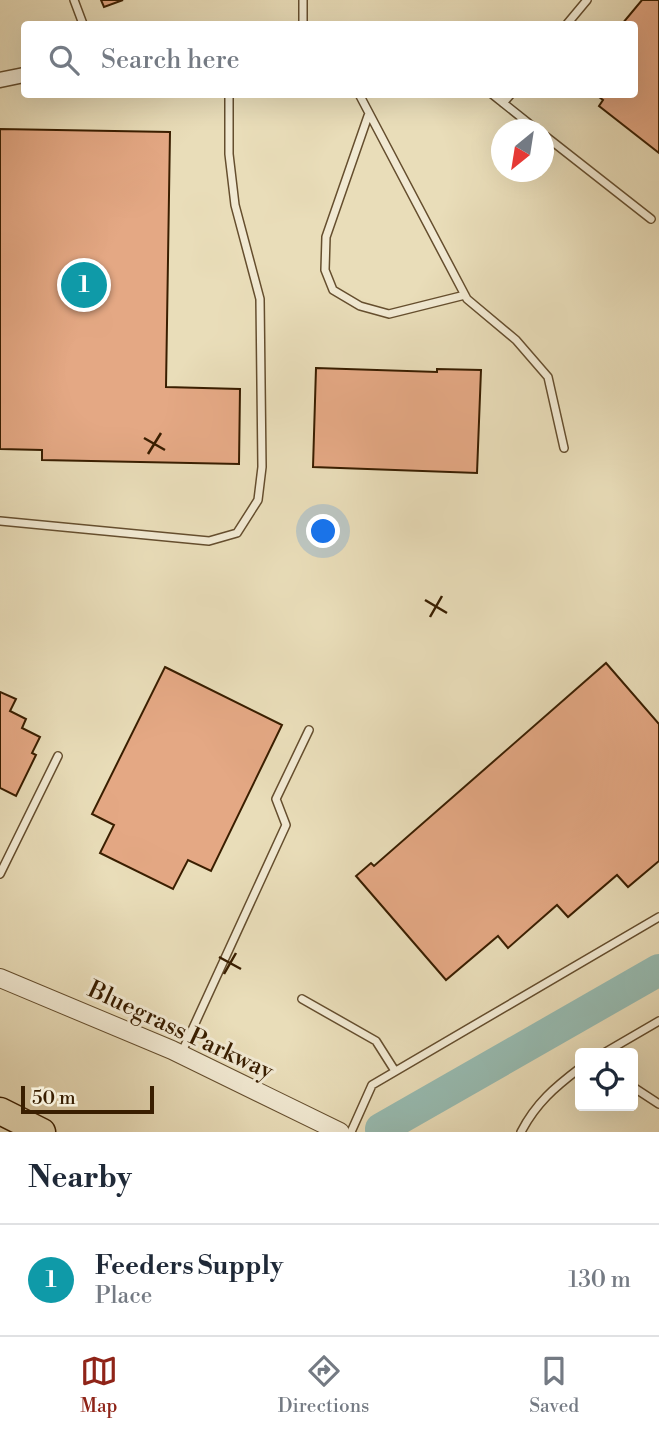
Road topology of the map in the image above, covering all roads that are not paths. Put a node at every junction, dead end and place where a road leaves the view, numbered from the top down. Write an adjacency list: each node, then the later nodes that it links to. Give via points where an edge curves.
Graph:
1 (74, 0): 4 (lane)
2 (303, 0): 5 (lane)
3 (587, 0): 6 (lane)
4 (82, 21)
5 (303, 21)
6 (570, 21)
7 (21, 76): 8 (street)
8 (0, 80)
9 (229, 98): 20 (lane, via 235,205 260,299 262,467 258,500 237,533 209,541)
10 (361, 98): 14 (lane)
11 (497, 98): 13 (lane)
12 (507, 98): 13 (lane)
13 (503, 103): 15 (lane)
14 (368, 116): 18 (lane); 18 (lane, via 326,237 326,270 333,290 360,306 389,314)
15 (523, 119)
16 (554, 143): 17 (lane)
17 (651, 219)
18 (465, 295): 19 (lane, via 516,340 548,377)
19 (564, 448)
20 (0, 521)
21 (309, 730): 29 (lane, via 276,799 286,825)
22 (58, 756): 23 (lane)
23 (0, 874)
24 (659, 918): 30 (lane)
25 (0, 978): 29 (street, Bluegrass Parkway)
26 (302, 999): 30 (lane, via 376,1041)
27 (659, 1021): 28 (lane)
28 (613, 1048)
29 (181, 1054): 36 (street, Bluegrass Parkway)
30 (395, 1072): 37 (lane, via 372,1084)
31 (575, 1072): 38 (lane, via 532,1111)
32 (638, 1090): 33 (lane)
33 (659, 1104)
34 (0, 1111): 35 (highway)
35 (42, 1132)
36 (340, 1132)
37 (351, 1132)
38 (521, 1132)

